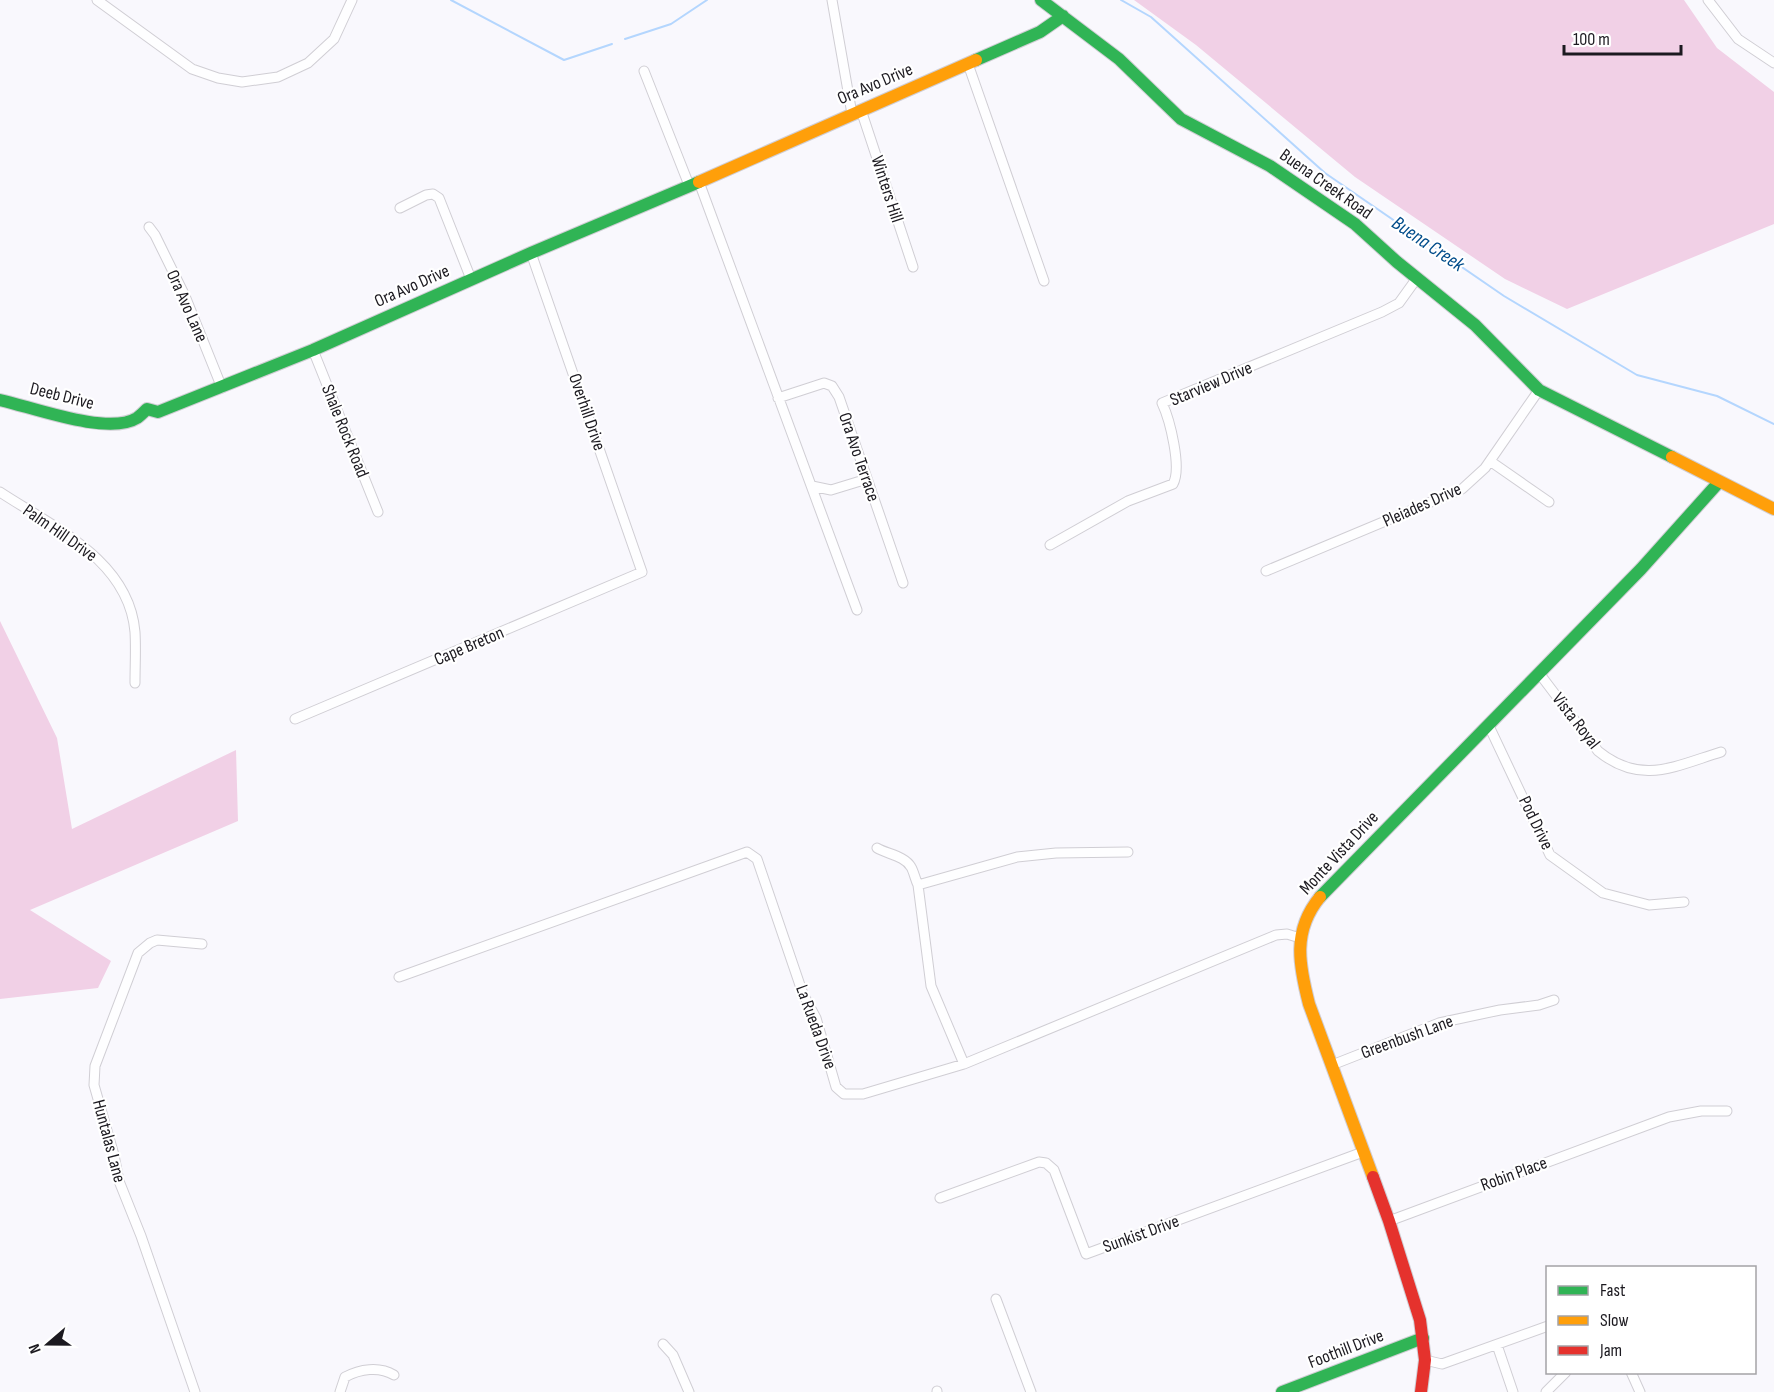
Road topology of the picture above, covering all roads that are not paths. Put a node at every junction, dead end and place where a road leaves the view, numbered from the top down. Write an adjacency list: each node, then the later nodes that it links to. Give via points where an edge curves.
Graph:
1 (97, 0): 2 (street, via 192,69 242,82 278,77 308,63 334,39)
2 (352, 0)
3 (832, 0): 11 (street, Winters Hill)
4 (1041, 0): 7 (main road, Buena Creek Road)
5 (1722, 0): 6 (street)
6 (1710, 3): 8 (street, via 1738,39)
7 (1063, 16): 9 (main road, Ora Avo Drive, via 1040,32); 17 (main road, Buena Creek Road, via 1119,59 1181,119 1270,166 1309,192 1355,224)
8 (1774, 63)
9 (968, 64): 11 (main road, Ora Avo Drive); 19 (street)
10 (644, 71): 12 (street)
11 (856, 112): 12 (main road, Ora Avo Drive); 16 (street, Winters Hill)
12 (694, 184): 15 (main road, Ora Avo Drive); 23 (street)
13 (400, 208): 18 (street, via 426,195 439,198)
14 (149, 226): 21 (street, Ora Avo Lane, via 185,296)
15 (531, 253): 18 (main road, Ora Avo Drive); 36 (street, Overhill Drive)
16 (913, 267)
17 (1418, 278): 22 (main road, Buena Creek Road, via 1475,325); 34 (street, Starview Drive, via 1399,303 1382,312 1162,403 1169,418 1174,452 1173,484 1128,501)
18 (471, 279): 20 (main road, Ora Avo Drive)
19 (1044, 281)
20 (313, 350): 21 (main road, Ora Avo Drive); 33 (street, Shale Rock Road)
21 (222, 388): 25 (main road, Ora Avo Drive, via 158,412)
22 (1539, 390): 26 (street, Pleiades Drive); 28 (main road, Buena Creek Road)
23 (778, 398): 27 (street, Ora Avo Terrace, via 824,383 832,386); 29 (street)
24 (0, 400): 25 (main road, Deeb Drive, via 58,416 104,423 131,422)
25 (147, 409)
26 (1490, 461): 31 (street); 35 (street, Pleiades Drive, via 1472,481 1449,496)
27 (867, 479): 29 (street, via 831,490); 37 (street, Ora Avo Terrace)
28 (1719, 482): 32 (main road, Buena Creek Road); 39 (main road, Monte Vista Drive)
29 (812, 486): 38 (street)
30 (0, 492): 40 (street, Palm Hill Drive, via 82,546 114,577 126,598 135,631)
31 (1549, 502)
32 (1774, 509)
33 (378, 512)
34 (1050, 545)
35 (1266, 571)
36 (642, 572): 41 (street, Cape Breton)
37 (903, 583)
38 (857, 610)
39 (1539, 673): 42 (main road, Monte Vista Drive); 43 (street, Vista Royal, via 1598,752 1629,770 1658,771)
40 (135, 683)
41 (295, 719)
42 (1488, 724): 47 (street, Pod Drive, via 1550,855 1603,893 1649,905); 48 (main road, Monte Vista Drive, via 1332,884 1310,911)
43 (1721, 752)
44 (877, 848): 46 (street, via 910,865)
45 (1128, 852): 46 (street, via 1017,856)
46 (918, 885): 52 (street, via 931,986)
47 (1684, 902)
48 (1300, 938): 52 (street, La Rueda Drive, via 1276,936); 53 (main road, Monte Vista Drive, via 1300,969 1308,1004)
49 (202, 944): 67 (street, Huntalas Lane, via 157,940 138,953 95,1066 94,1085 119,1181)
50 (399, 977): 52 (street, La Rueda Drive, via 747,852 757,859 839,1091 863,1094)
51 (1554, 1000): 53 (street, Greenbush Lane, via 1439,1023)
52 (964, 1064)
53 (1332, 1065): 55 (main road, Monte Vista Drive)
54 (1727, 1111): 57 (street, Robin Place, via 1670,1117)
55 (1364, 1152): 56 (street, Sunkist Drive, via 1086,1254 1054,1170 1046,1162); 57 (main road, Monte Vista Drive)
56 (940, 1198)
57 (1389, 1221): 60 (main road, Monte Vista Drive)
58 (996, 1299): 70 (street)
59 (1546, 1327): 62 (street)
60 (1423, 1338): 63 (main road, Monte Vista Drive); 71 (main road, Foothill Drive)
61 (663, 1344): 69 (street, via 673,1355)
62 (1497, 1345): 63 (street, via 1442,1364); 73 (street)
63 (1425, 1360): 72 (main road, Monte Vista Drive)
64 (1564, 1374): 74 (street)
65 (1632, 1374): 75 (street)
66 (394, 1376): 68 (street, via 379,1368 352,1373 345,1377)
67 (195, 1392)
68 (340, 1392)
69 (688, 1392)
70 (1031, 1392)
71 (1282, 1392)
72 (1421, 1392)
73 (1514, 1392)
74 (1545, 1392)
75 (1640, 1392)

